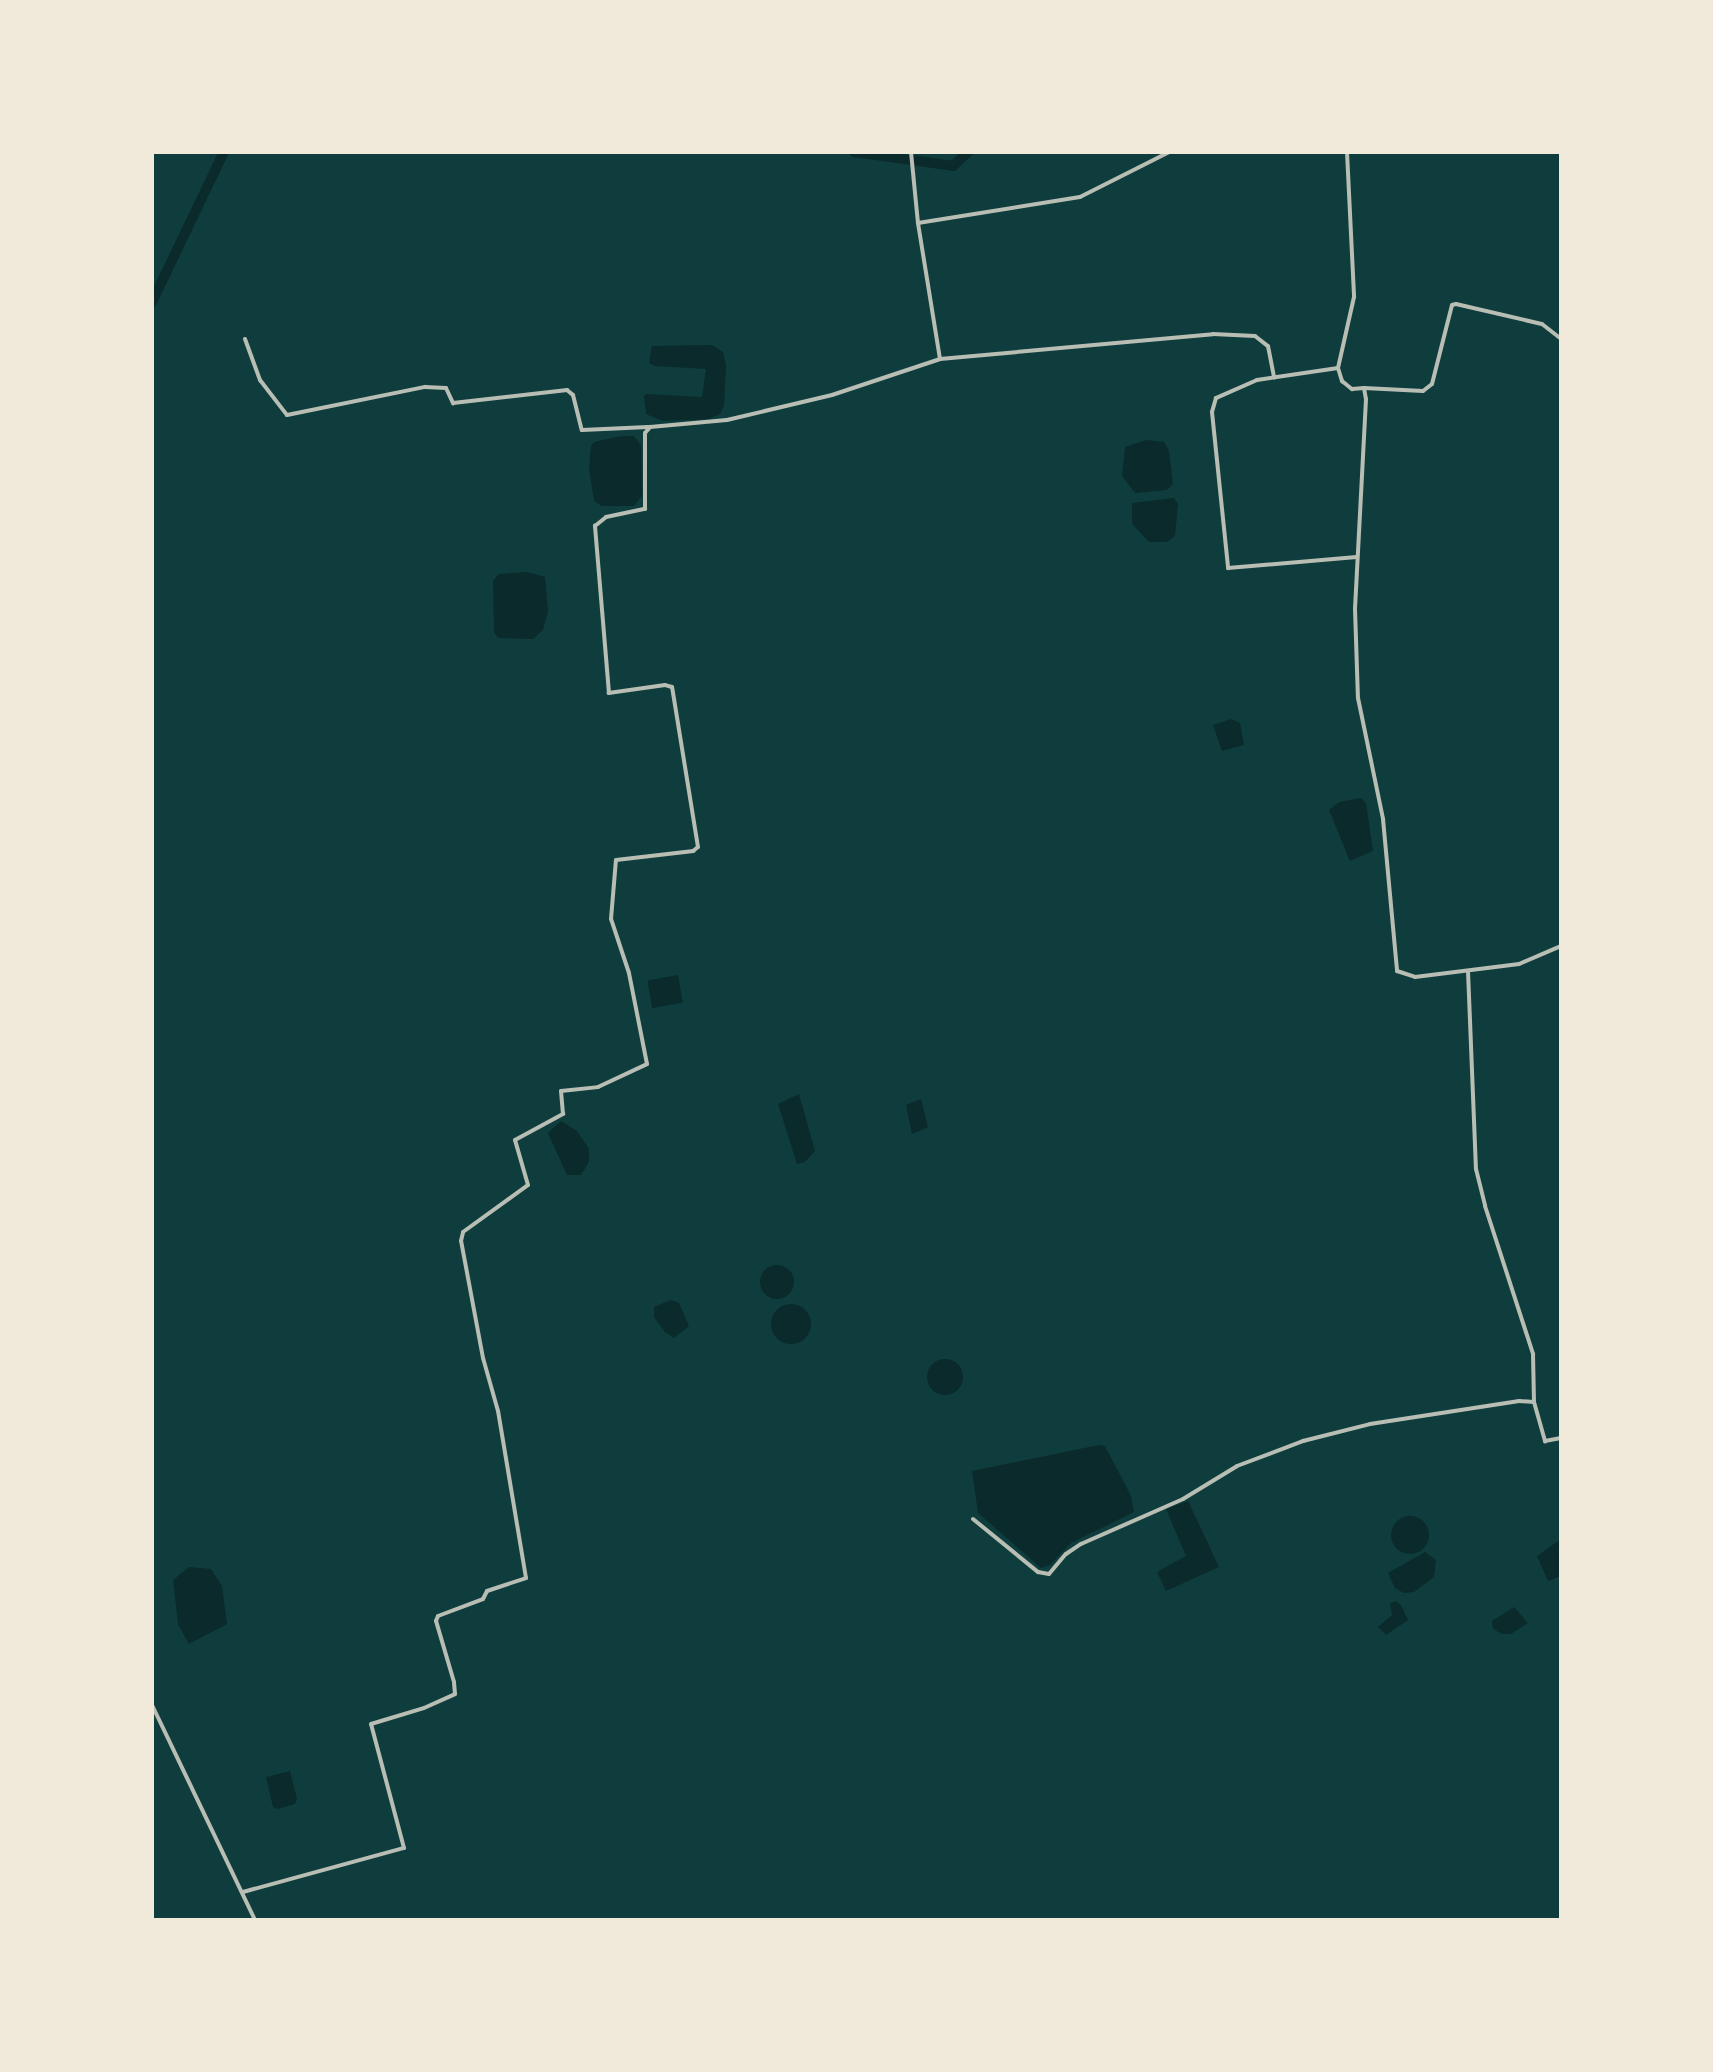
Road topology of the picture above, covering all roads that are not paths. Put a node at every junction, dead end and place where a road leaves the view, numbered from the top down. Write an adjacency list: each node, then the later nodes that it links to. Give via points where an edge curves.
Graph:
1 (911, 152): 4 (street)
2 (1169, 152): 4 (street, via 1080,197)
3 (1347, 152): 8 (street, via 1354,297)
4 (918, 223): 7 (street)
5 (245, 339): 11 (street, via 260,380 287,415 425,387 446,388 453,403 567,390 582,430)
6 (1561, 339): 10 (street, via 1542,324 1456,304 1432,384 1423,391)
7 (940, 359): 9 (street, via 1213,334 1255,336 1268,346); 11 (street, via 832,395 727,420)
8 (1338, 368): 9 (street); 10 (street, via 1352,389)
9 (1274, 377): 12 (street, via 1216,398 1212,412 1228,568)
10 (1364, 388): 12 (street)
11 (650, 427): 19 (street, via 645,433 645,509 606,517 595,526 609,693 672,687 698,847 616,860 611,919 629,973 647,1064 598,1087 561,1091 563,1114 515,1140 528,1185 463,1232 461,1241 498,1411 526,1578 438,1616 455,1694 371,1724 404,1848)
12 (1357, 557): 14 (street, via 1358,698 1383,819 1397,971 1415,977)
13 (1561, 946): 14 (street, via 1519,964)
14 (1468, 971): 15 (street, via 1476,1169 1533,1354)
15 (1534, 1402): 16 (street, via 1545,1441); 17 (street, via 1370,1424 1303,1441 1237,1466 1183,1499 1081,1544 1049,1574 1038,1572)
16 (1561, 1438)
17 (973, 1519)
18 (152, 1705): 19 (street)
19 (243, 1892): 20 (street)
20 (255, 1920)

